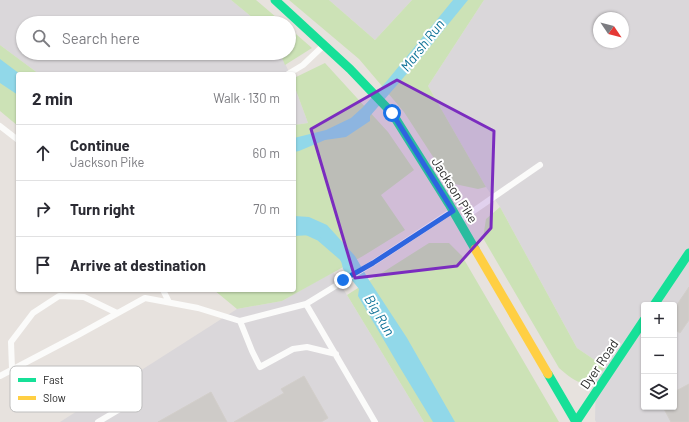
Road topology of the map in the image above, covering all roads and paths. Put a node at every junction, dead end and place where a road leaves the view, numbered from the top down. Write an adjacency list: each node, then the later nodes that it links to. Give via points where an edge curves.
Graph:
1 (275, 0): 2 (main road, Jackson Pike)
2 (293, 16)
3 (296, 19): 4 (main road, Jackson Pike)
4 (325, 45): 5 (lane); 9 (main road, Jackson Pike, via 392,113)
5 (291, 72)
6 (0, 126): 7 (lane)
7 (16, 138)
8 (540, 165): 10 (lane)
9 (453, 211): 10 (main road, Jackson Pike); 15 (lane)
10 (459, 221): 27 (main road, Jackson Pike)
11 (689, 253): 14 (main road)
12 (164, 292): 13 (lane)
13 (169, 302): 16 (lane, via 145,298); 17 (lane)
14 (656, 302)
15 (306, 304): 17 (lane); 19 (lane)
16 (117, 313): 20 (lane, via 84,297 59,296 33,313 11,342); 21 (lane)
17 (240, 321): 19 (lane, via 260,367 293,349 307,347)
18 (641, 324): 27 (main road, Dyer Road)
19 (336, 354): 26 (lane)
20 (12, 366)
21 (18, 366)
22 (10, 370): 23 (lane)
23 (0, 376)
24 (115, 412): 25 (lane)
25 (98, 422)
26 (376, 422)
27 (576, 422)

